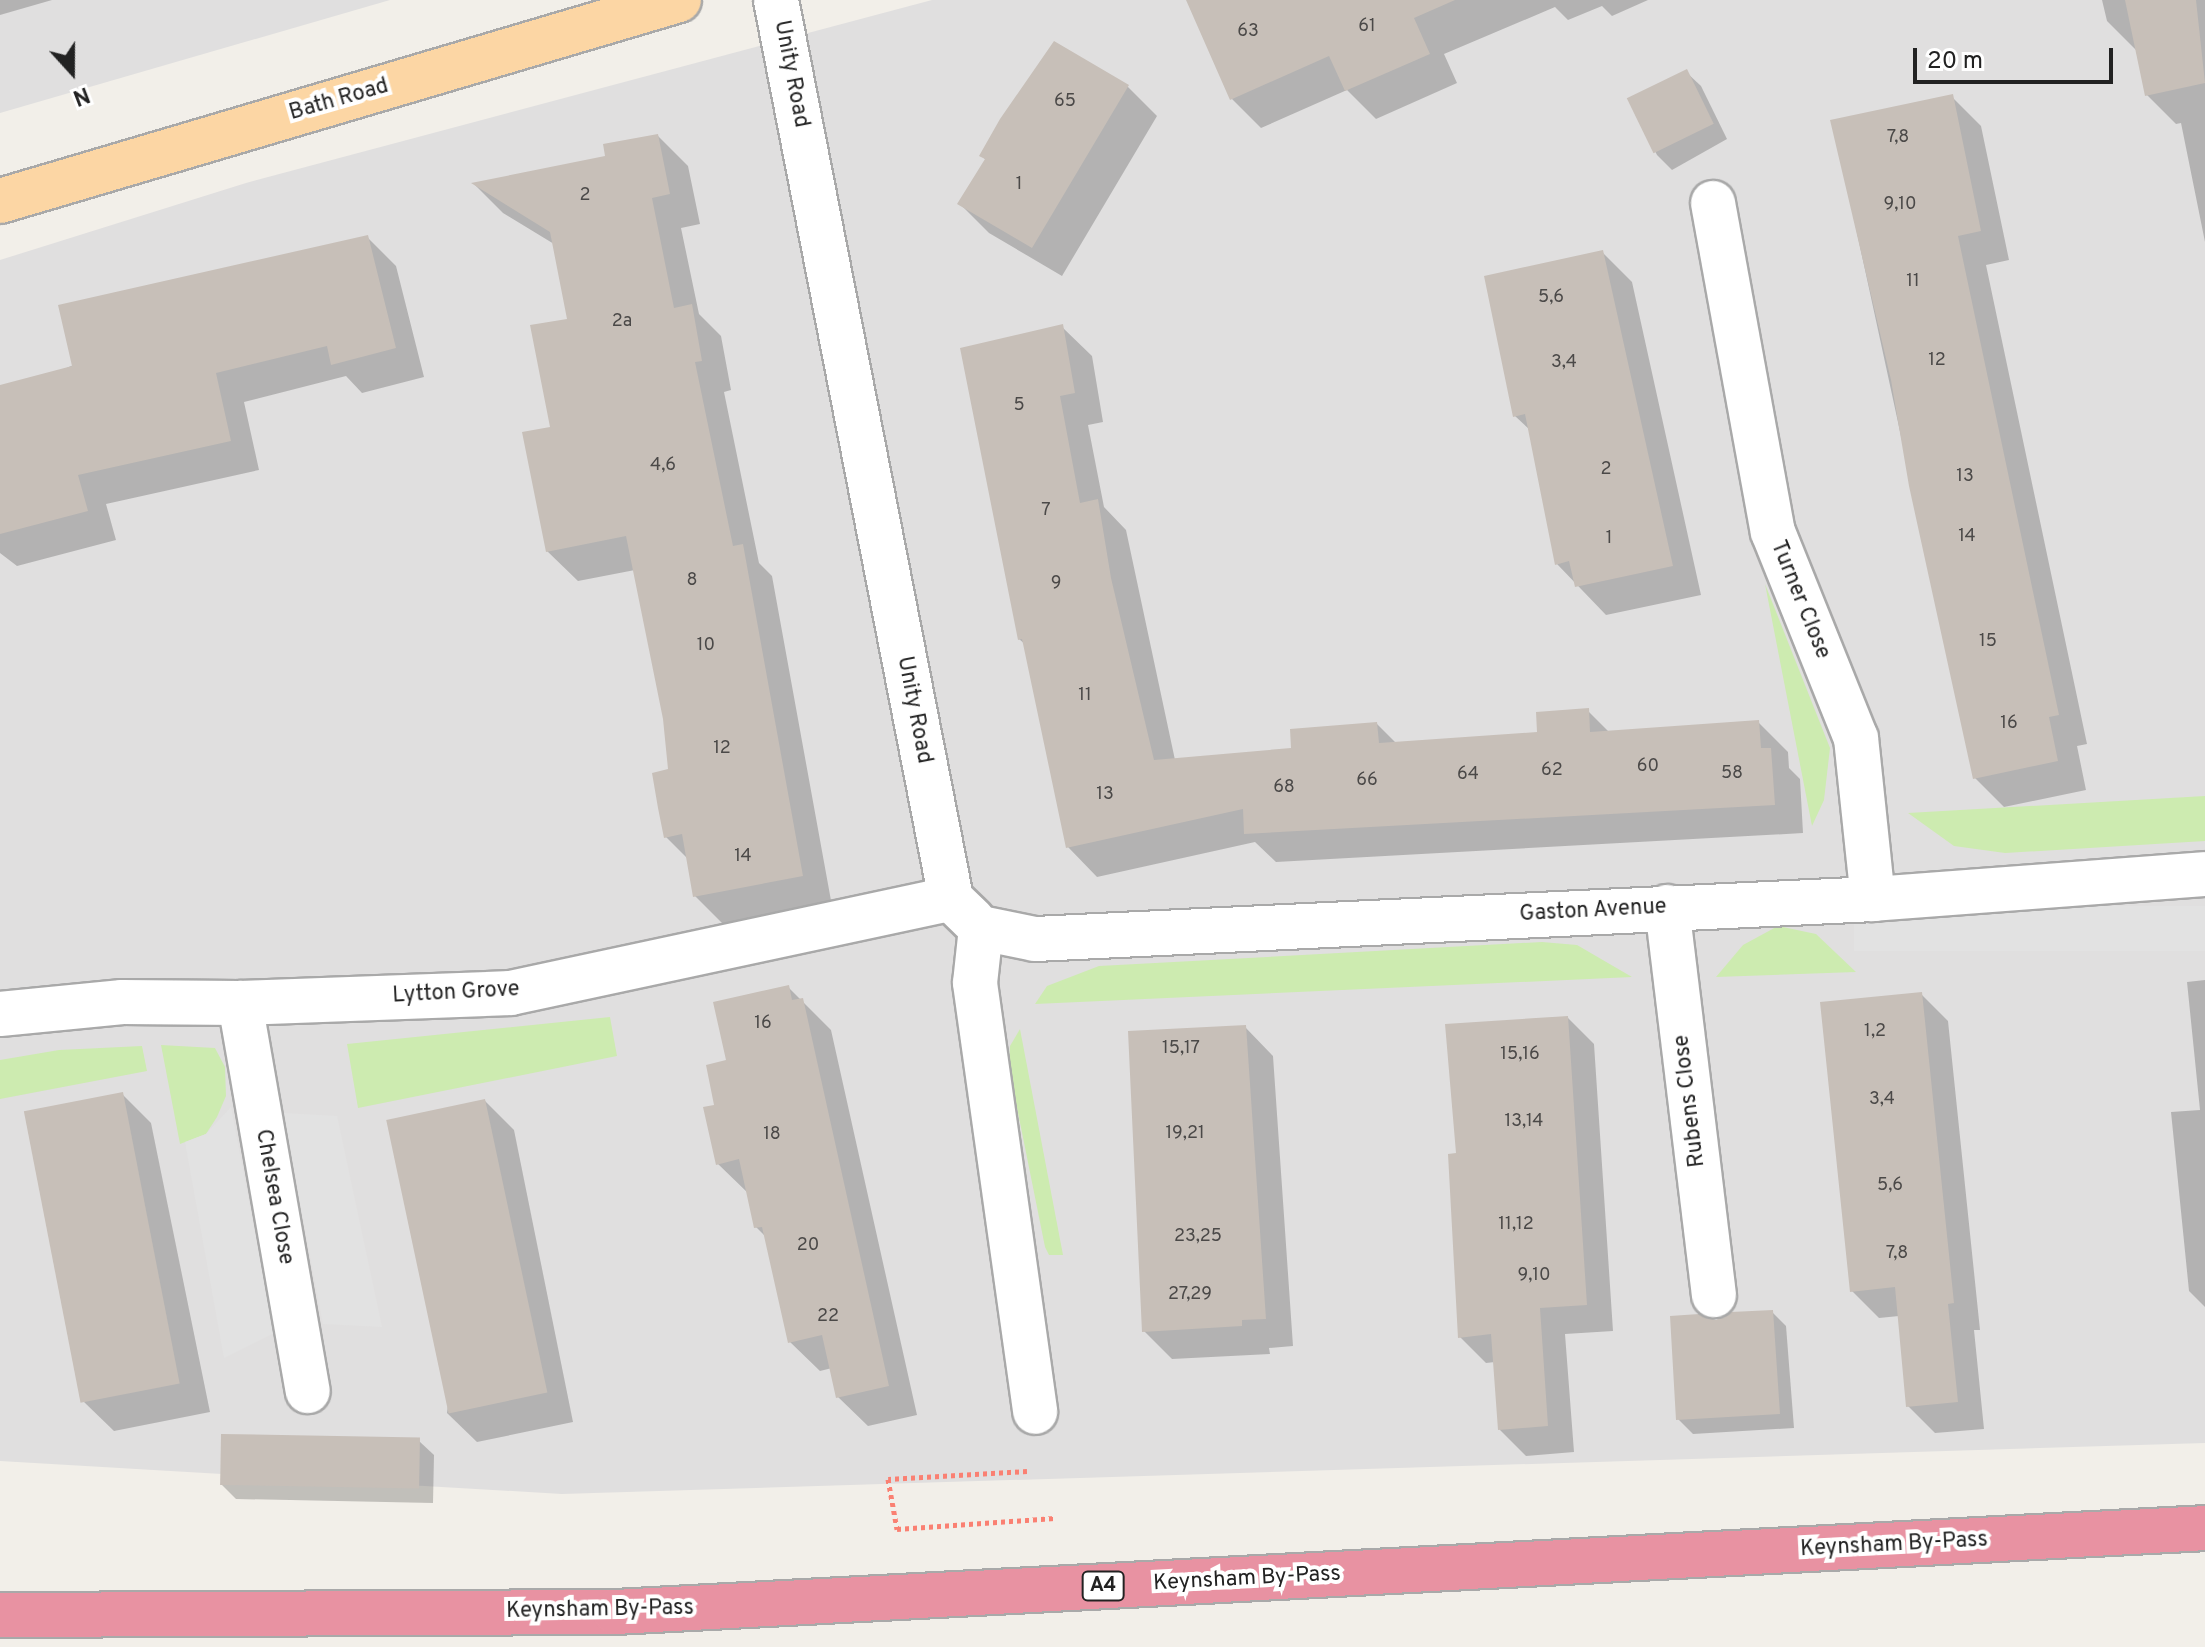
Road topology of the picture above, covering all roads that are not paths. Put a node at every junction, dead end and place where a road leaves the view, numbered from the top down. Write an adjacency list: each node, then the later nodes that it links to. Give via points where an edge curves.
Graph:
1 (679, 0): 3 (main road, Bath Road)
2 (776, 0): 8 (street, Unity Road)
3 (0, 201)
4 (1713, 203): 6 (street, Turner Close, via 1773,532 1856,738)
5 (2205, 874): 6 (street, Gaston Avenue)
6 (1873, 899): 7 (street, Gaston Avenue)
7 (1667, 907): 8 (street, Gaston Avenue, via 1035,939); 11 (street, Rubens Close)
8 (966, 913): 9 (street, Lytton Grove, via 511,993); 13 (street, Unity Road)
9 (240, 1003): 10 (street, Lytton Grove, via 122,1002); 12 (street, Chelsea Close)
10 (0, 1014)
11 (1714, 1295)
12 (308, 1391)
13 (1035, 1412)
14 (2205, 1528): 15 (highway, Keynsham By-Pass / A4, via 615,1612)
15 (0, 1615)

